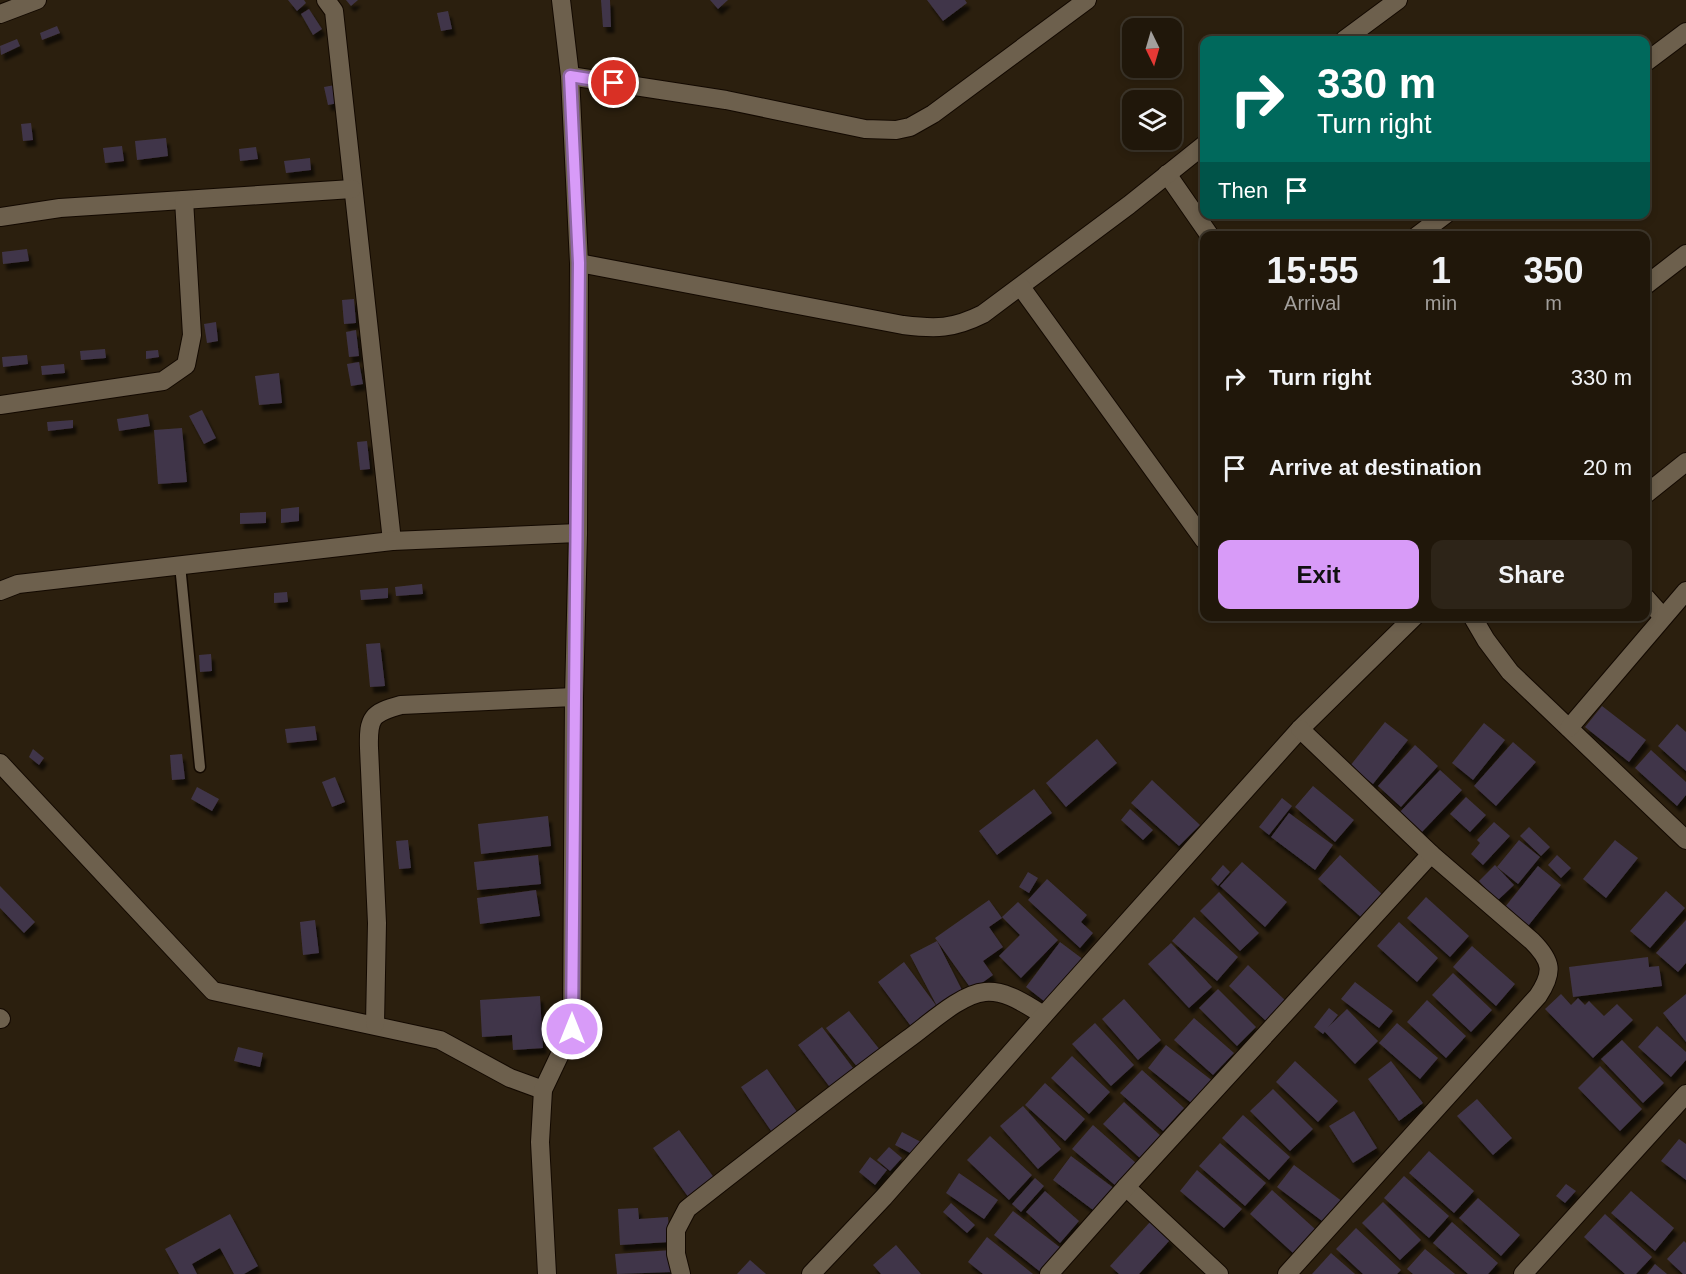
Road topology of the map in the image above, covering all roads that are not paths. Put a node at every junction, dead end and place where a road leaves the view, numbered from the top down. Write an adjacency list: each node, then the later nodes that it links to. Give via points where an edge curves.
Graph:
1 (37, 0): 6 (street)
2 (326, 0): 13 (street, via 334,11)
3 (561, 0): 10 (street)
4 (1087, 0): 10 (street, via 933,114 896,130 865,129 726,100)
5 (1398, 0): 8 (street)
6 (0, 14)
7 (1686, 32): 9 (street)
8 (1349, 36)
9 (1650, 59)
10 (570, 76): 20 (street)
11 (1200, 148): 12 (street)
12 (1167, 174): 17 (street); 22 (street)
13 (352, 189): 14 (street); 28 (street)
14 (184, 200): 15 (street, via 60,208); 23 (street, via 192,335 186,364 163,381)
15 (0, 217)
16 (1441, 219): 18 (street)
17 (1207, 231)
18 (1429, 231)
19 (1686, 254): 21 (street)
20 (579, 263): 22 (street, via 927,328 965,323); 26 (street)
21 (1650, 282)
22 (1021, 287): 27 (street)
23 (0, 405)
24 (1686, 462): 25 (street)
25 (1650, 491)
26 (578, 533): 28 (street); 36 (street)
27 (1200, 534)
28 (392, 541): 29 (street)
29 (180, 565): 30 (street, via 18,584); 40 (lane)
30 (0, 591)
31 (1686, 591): 33 (street)
32 (1650, 603): 33 (street)
33 (1662, 617): 37 (street)
34 (1410, 621): 38 (street)
35 (1475, 621): 37 (street, via 1510,672)
36 (574, 697): 44 (street, via 401,705 372,718 369,748 377,923); 45 (street, via 572,1029)
37 (1569, 728): 41 (street)
38 (1300, 729): 42 (street); 43 (street)
39 (0, 763): 44 (street, via 213,991)
40 (200, 767)
41 (1686, 840)
42 (1431, 854): 47 (street); 53 (street, via 1544,953 1550,968 1547,982)
43 (1044, 1015): 49 (street, via 998,992 983,992 954,1005 687,1209 676,1230); 50 (street)
44 (375, 1024): 45 (street, via 440,1040 510,1078)
45 (543, 1090): 48 (street, via 540,1142)
46 (1686, 1094): 54 (street)
47 (1126, 1187): 51 (street); 52 (street)
48 (547, 1274)
49 (681, 1274)
50 (811, 1274)
51 (1049, 1274)
52 (1219, 1274)
53 (1287, 1274)
54 (1522, 1274)

